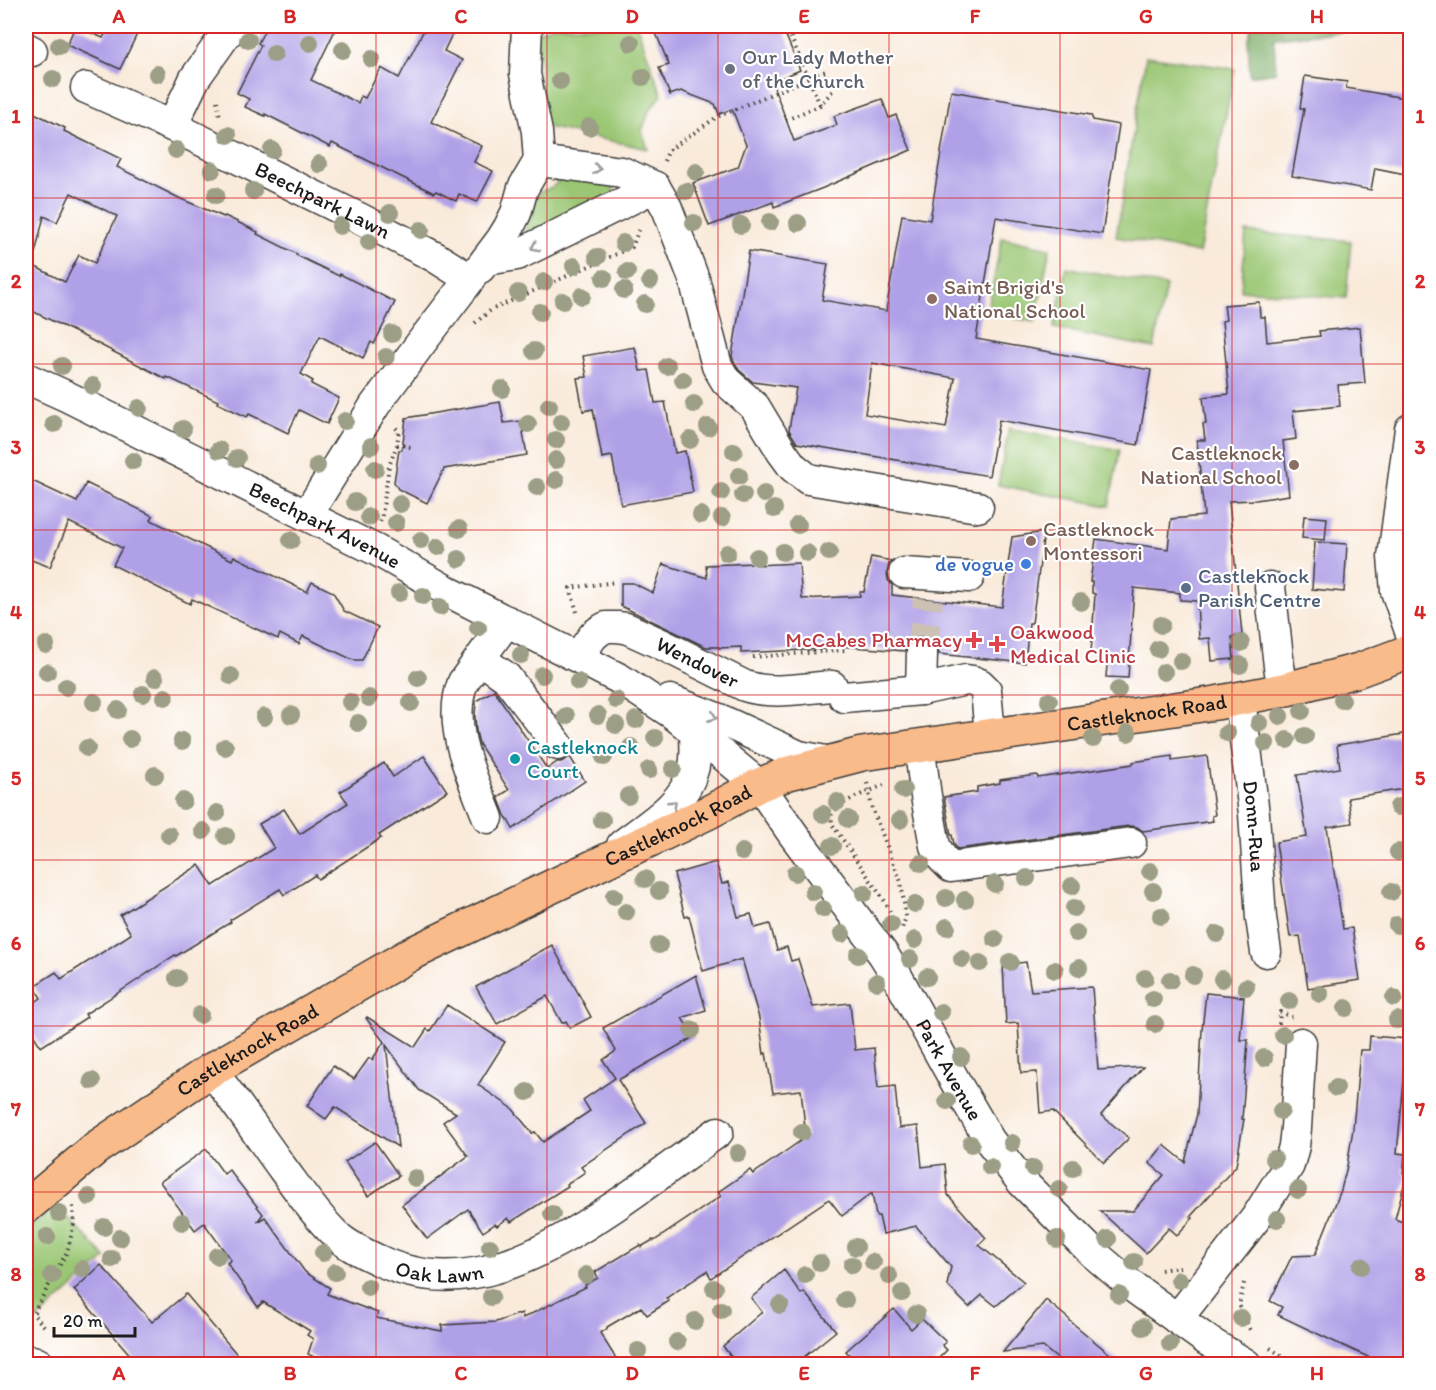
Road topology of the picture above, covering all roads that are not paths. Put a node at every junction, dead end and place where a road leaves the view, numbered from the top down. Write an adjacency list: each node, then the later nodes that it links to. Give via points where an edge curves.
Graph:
1 (232, 26): 4 (street, via 195,78)
2 (527, 26): 5 (street, via 525,74)
3 (86, 87): 4 (street, Beechpark Lawn)
4 (172, 126): 7 (street, Beechpark Lawn, via 435,257)
5 (539, 161): 6 (street, one-way to 6, via 622,172); 7 (street, via 523,188 509,227)
6 (655, 187): 7 (street, one-way to 7, via 518,255); 10 (street, via 694,279 717,366 726,381 755,407 794,467 808,479)
7 (478, 270): 11 (street, via 375,405)
8 (26, 378): 11 (street, Beechpark Avenue)
9 (1410, 429): 16 (street, via 1393,557 1396,591)
10 (978, 507)
11 (307, 515): 15 (street, Beechpark Avenue)
12 (969, 577): 13 (street)
13 (921, 582)
14 (1270, 587): 23 (street)
15 (507, 621): 19 (street, Beechpark Avenue); 20 (street)
16 (1410, 631)
17 (1410, 651): 23 (main road, Castleknock Road, via 1359,670)
18 (922, 653): 22 (street)
19 (578, 657): 21 (street, Beechpark Avenue); 22 (street, Wendover, via 599,631 617,627 754,689)
20 (480, 659): 27 (street, via 506,677); 31 (street, via 459,693 457,723)
21 (620, 679): 25 (street, Beechpark Avenue); 29 (street, Beechpark Avenue, one-way to 29, via 799,756)
22 (921, 690): 26 (street, Wendover, via 966,680 981,684 986,690)
23 (1283, 690): 24 (main road, Castleknock Road)
24 (1240, 699): 26 (main road, Castleknock Road); 34 (street, Donn-Rua)
25 (695, 732): 30 (street, Beechpark Avenue); 33 (street, one-way to 25, via 684,794 694,768)
26 (990, 735): 28 (main road, Castleknock Road)
27 (558, 745)
28 (919, 745): 29 (main road, Castleknock Road); 32 (street, via 935,846 951,867)
29 (831, 762): 30 (main road, Castleknock Road)
30 (759, 785): 33 (main road, Castleknock Road); 39 (street, Park Avenue, via 888,962 1005,1162 1093,1253)
31 (488, 818)
32 (1131, 843)
33 (594, 867): 36 (main road, Castleknock Road, via 411,954)
34 (1266, 952)
35 (1293, 1032): 39 (street, via 1296,1128 1289,1165 1256,1218)
36 (211, 1070): 37 (street, Oak Lawn, via 315,1214 339,1237 362,1253 400,1270 435,1276 485,1271 552,1245); 38 (main road, Castleknock Road, via 96,1148)
37 (718, 1132)
38 (26, 1207)
39 (1177, 1319): 40 (street, Park Avenue, via 1213,1345)
40 (1256, 1355)
41 (26, 1362): 42 (street)
42 (39, 1365)

